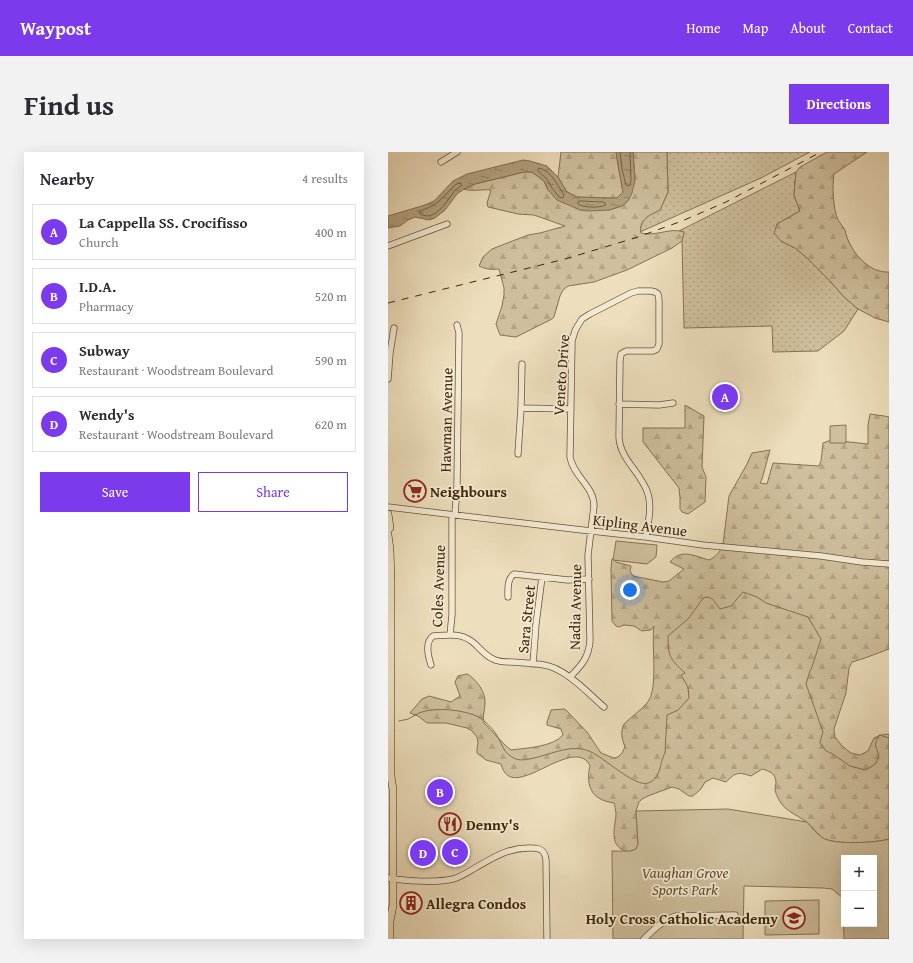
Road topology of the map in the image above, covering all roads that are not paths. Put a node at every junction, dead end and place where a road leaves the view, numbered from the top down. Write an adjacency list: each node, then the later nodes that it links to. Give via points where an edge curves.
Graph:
1 (457, 152): 2 (street)
2 (441, 162)
3 (447, 224): 4 (street)
4 (388, 246)
5 (457, 325): 16 (street, Hawman Avenue, via 457,485)
6 (394, 328): 8 (street)
7 (522, 364): 11 (street)
8 (388, 379)
9 (673, 403): 10 (street)
10 (619, 404): 12 (street, Veneto Drive, via 621,354 626,351 653,351 658,347 659,297 655,292 631,293 590,314 579,323 572,341); 20 (street, Veneto Drive, via 620,447 650,498)
11 (521, 408): 12 (street); 13 (street)
12 (571, 409): 18 (street, Veneto Drive, via 571,460 593,499)
13 (518, 454)
14 (388, 507): 16 (street, Kipling Avenue)
15 (388, 514): 17 (main road)
16 (453, 515): 18 (street, Kipling Avenue); 25 (street, Coles Avenue)
17 (388, 530)
18 (591, 531): 20 (street, Kipling Avenue); 23 (street, Nadia Avenue)
19 (388, 535): 30 (main road)
20 (646, 537): 21 (street, Kipling Avenue)
21 (889, 564)
22 (542, 577): 23 (street); 24 (street, via 514,574 509,580); 26 (street, Sara Street)
23 (588, 579): 28 (street, Nadia Avenue, via 589,648 586,658)
24 (508, 596)
25 (450, 635): 26 (street, via 460,635 469,639 493,659); 27 (street, Coles Avenue, via 433,636 428,642)
26 (533, 664): 28 (street, via 554,667)
27 (431, 665)
28 (570, 677): 29 (street)
29 (604, 707)
30 (390, 776): 31 (main road); 32 (main road, via 393,790)
31 (388, 785)
32 (391, 813): 33 (main road)
33 (391, 879): 36 (main road, via 393,906); 38 (street, via 449,880 510,850 540,849 544,852 546,860)
34 (388, 911): 36 (main road)
35 (735, 915): 39 (street, via 668,918)
36 (390, 921): 37 (main road)
37 (390, 939)
38 (547, 939)
39 (644, 939)

